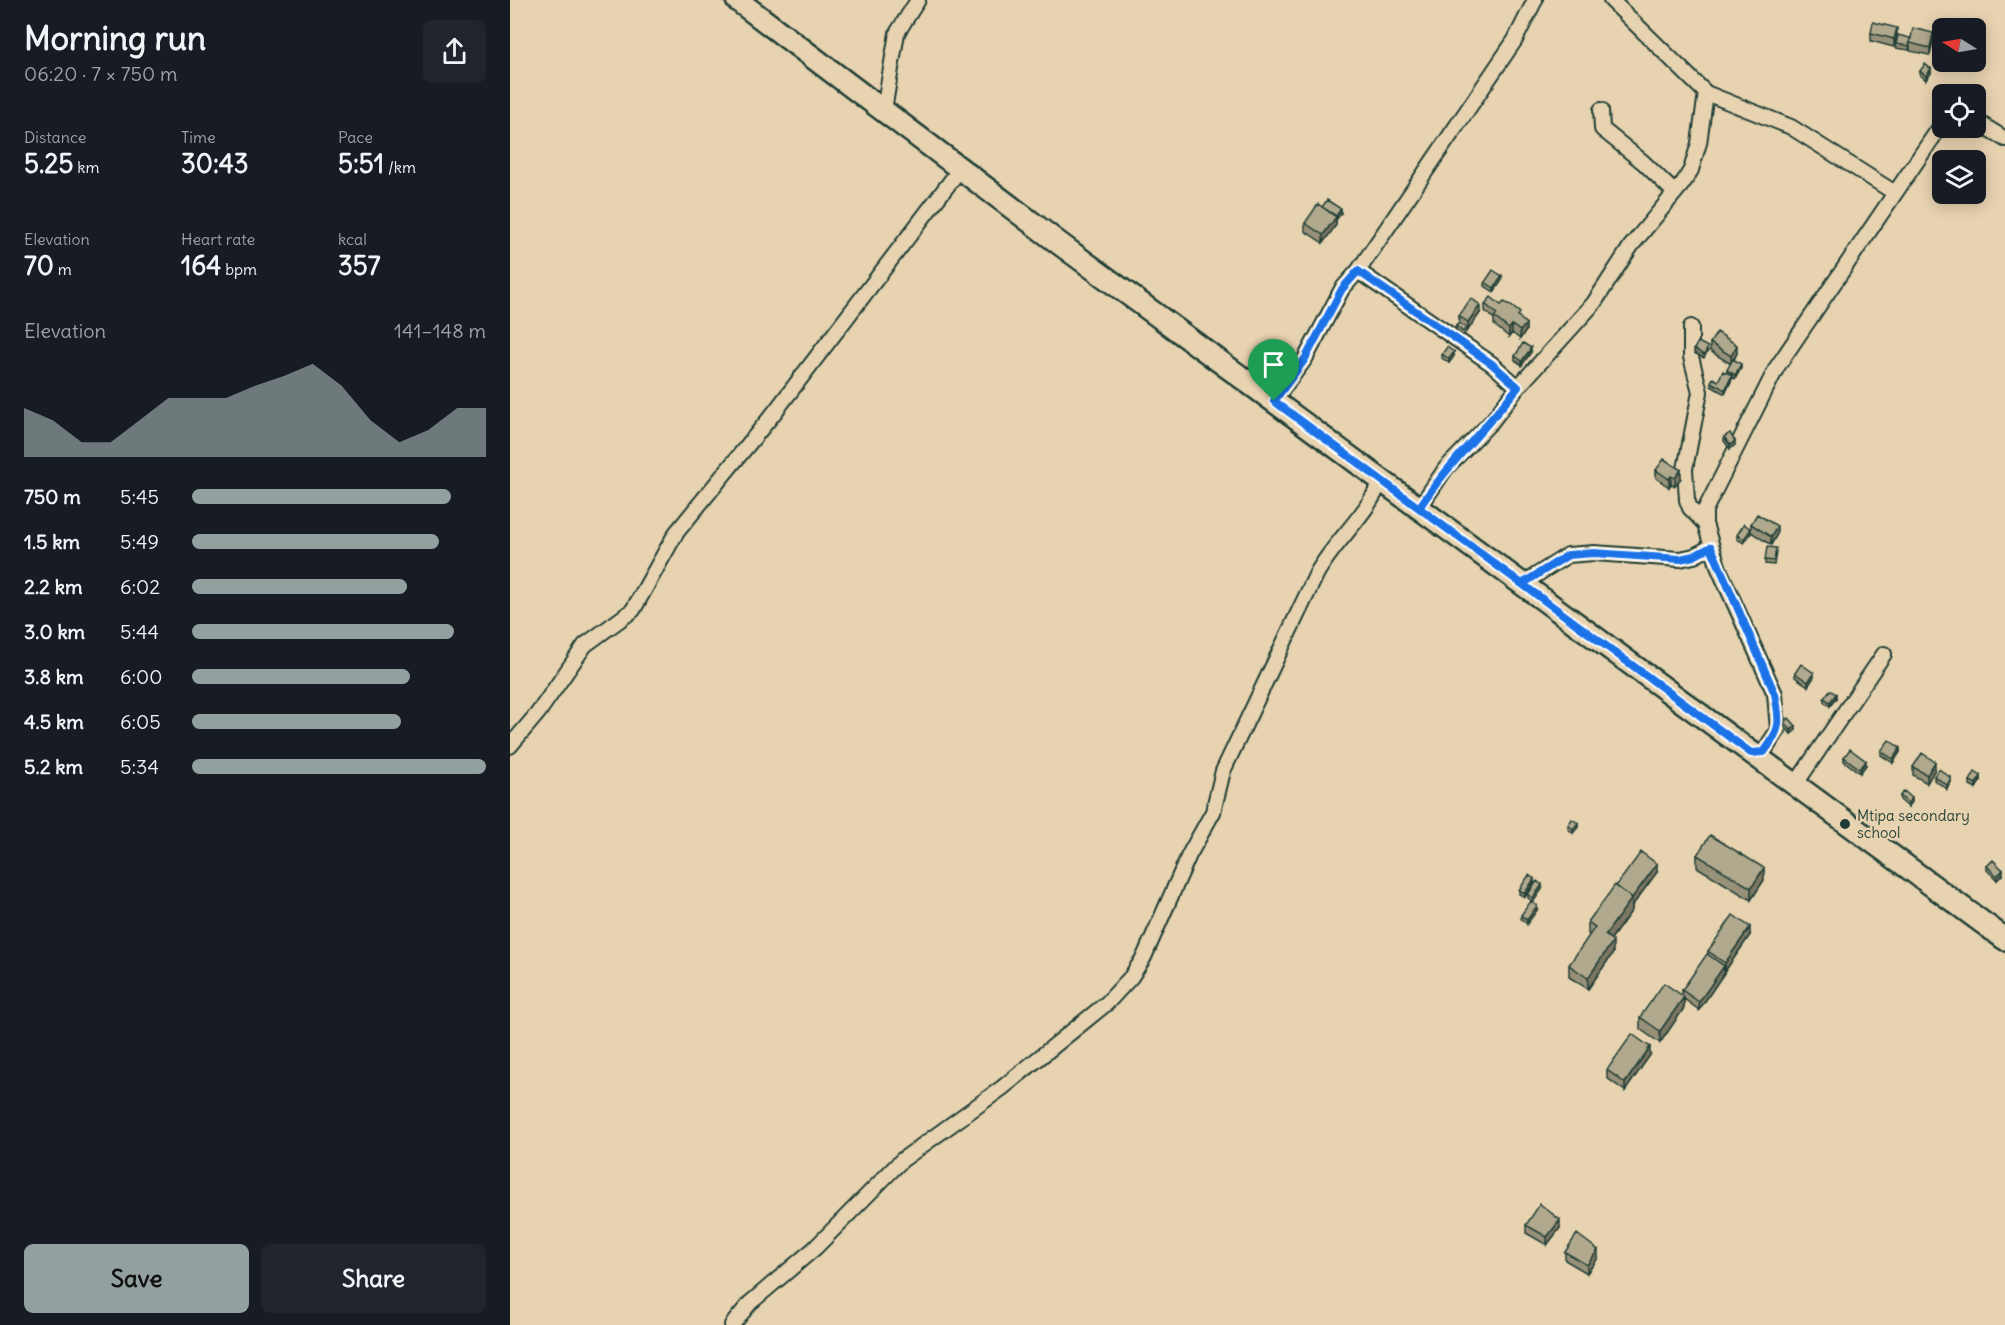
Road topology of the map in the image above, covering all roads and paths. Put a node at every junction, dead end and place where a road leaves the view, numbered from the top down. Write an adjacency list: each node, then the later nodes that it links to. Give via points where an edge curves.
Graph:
1 (737, 0): 6 (main road)
2 (918, 0): 6 (street, via 897,33)
3 (1535, 0): 14 (street, via 1510,47)
4 (1611, 0): 5 (street)
5 (1706, 93): 12 (street, via 1699,143 1690,170); 13 (street, via 1791,127)
6 (884, 110): 11 (main road)
7 (1601, 110): 12 (street, via 1602,129)
8 (1986, 127): 10 (street)
9 (1932, 138): 13 (street)
10 (2005, 139)
11 (960, 169): 17 (main road); 24 (street, via 774,413 676,533 633,610 585,645)
12 (1675, 193): 16 (street, via 1631,246 1594,303)
13 (1895, 193): 20 (street, via 1777,367 1711,495)
14 (1358, 271): 16 (street, via 1492,364); 17 (street, via 1342,289 1305,359)
15 (1691, 327): 20 (street, via 1691,357 1700,392 1689,438 1686,490 1690,508)
16 (1518, 387): 19 (street, via 1492,421 1446,468)
17 (1274, 401): 18 (main road)
18 (1381, 480): 19 (main road); 28 (street, via 1365,512 1327,554 1317,573 1222,771 1213,812 1131,977 1107,1003 1011,1081 902,1160 815,1248 750,1303)
19 (1419, 508): 22 (main road)
20 (1705, 524): 21 (street)
21 (1711, 547): 22 (street, via 1680,559 1568,555); 25 (street, via 1775,694 1778,730 1764,752)
22 (1522, 584): 25 (main road)
23 (1884, 654): 26 (street)
24 (510, 746)
25 (1753, 753): 26 (main road)
26 (1795, 784): 27 (main road)
27 (2004, 940)
28 (732, 1325)

